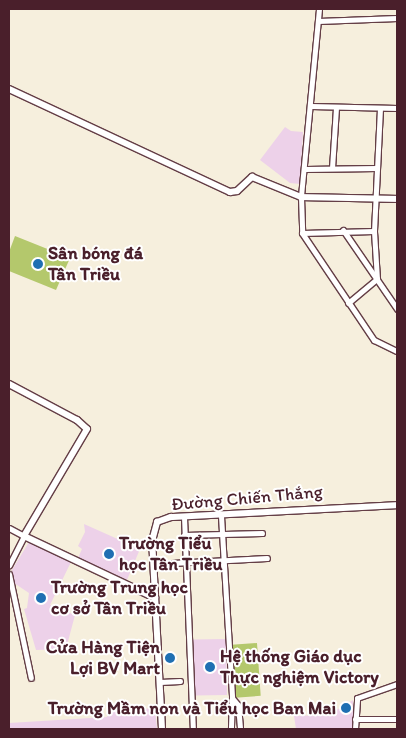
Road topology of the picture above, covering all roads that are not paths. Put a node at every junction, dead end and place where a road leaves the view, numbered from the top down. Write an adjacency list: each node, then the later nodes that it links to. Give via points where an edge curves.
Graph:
1 (319, 9): 3 (street)
2 (397, 18): 3 (street)
3 (318, 21): 5 (street)
4 (9, 89): 12 (street, via 230,192 237,191 252,176)
5 (311, 106): 6 (street); 11 (street)
6 (336, 107): 7 (street); 9 (street)
7 (380, 108): 8 (street); 10 (street)
8 (397, 108)
9 (332, 168): 10 (street); 11 (street)
10 (377, 168): 13 (street)
11 (306, 169): 12 (street)
12 (301, 197): 13 (street); 17 (street)
13 (375, 198): 14 (street); 16 (street)
14 (397, 199)
15 (343, 230): 16 (street); 17 (street); 18 (street)
16 (374, 231): 18 (street)
17 (302, 233): 19 (street)
18 (377, 279): 19 (street); 20 (street)
19 (348, 303): 21 (street, via 374,340)
20 (397, 309)
21 (396, 348)
22 (9, 384): 30 (street, via 77,420 87,429)
23 (397, 505): 24 (street, Đường Chiến Thắng, via 340,506)
24 (221, 516): 25 (street, Đường Chiến Thắng); 27 (street)
25 (184, 517): 29 (street); 34 (street, Đường Chiến Thắng, via 157,522 152,541)
26 (9, 528): 30 (street)
27 (222, 533): 28 (street); 29 (street); 32 (street)
28 (262, 533)
29 (184, 535): 33 (street)
30 (24, 536): 35 (street); 37 (street)
31 (267, 558): 32 (street)
32 (222, 560): 33 (street); 42 (street)
33 (185, 562): 34 (street); 46 (street)
34 (153, 564): 37 (street, Đường Chiến Thắng)
35 (9, 566)
36 (9, 574): 38 (street)
37 (155, 598): 40 (street, Đường Chiến Thắng)
38 (31, 678)
39 (180, 681): 40 (street)
40 (160, 682): 45 (street, Đường Chiến Thắng)
41 (397, 684): 43 (street, via 362,694 355,703)
42 (232, 698): 47 (street); 48 (street, via 238,705)
43 (355, 719): 44 (street); 49 (street)
44 (397, 719)
45 (162, 729)
46 (193, 729)
47 (231, 729)
48 (240, 729)
49 (355, 729)

